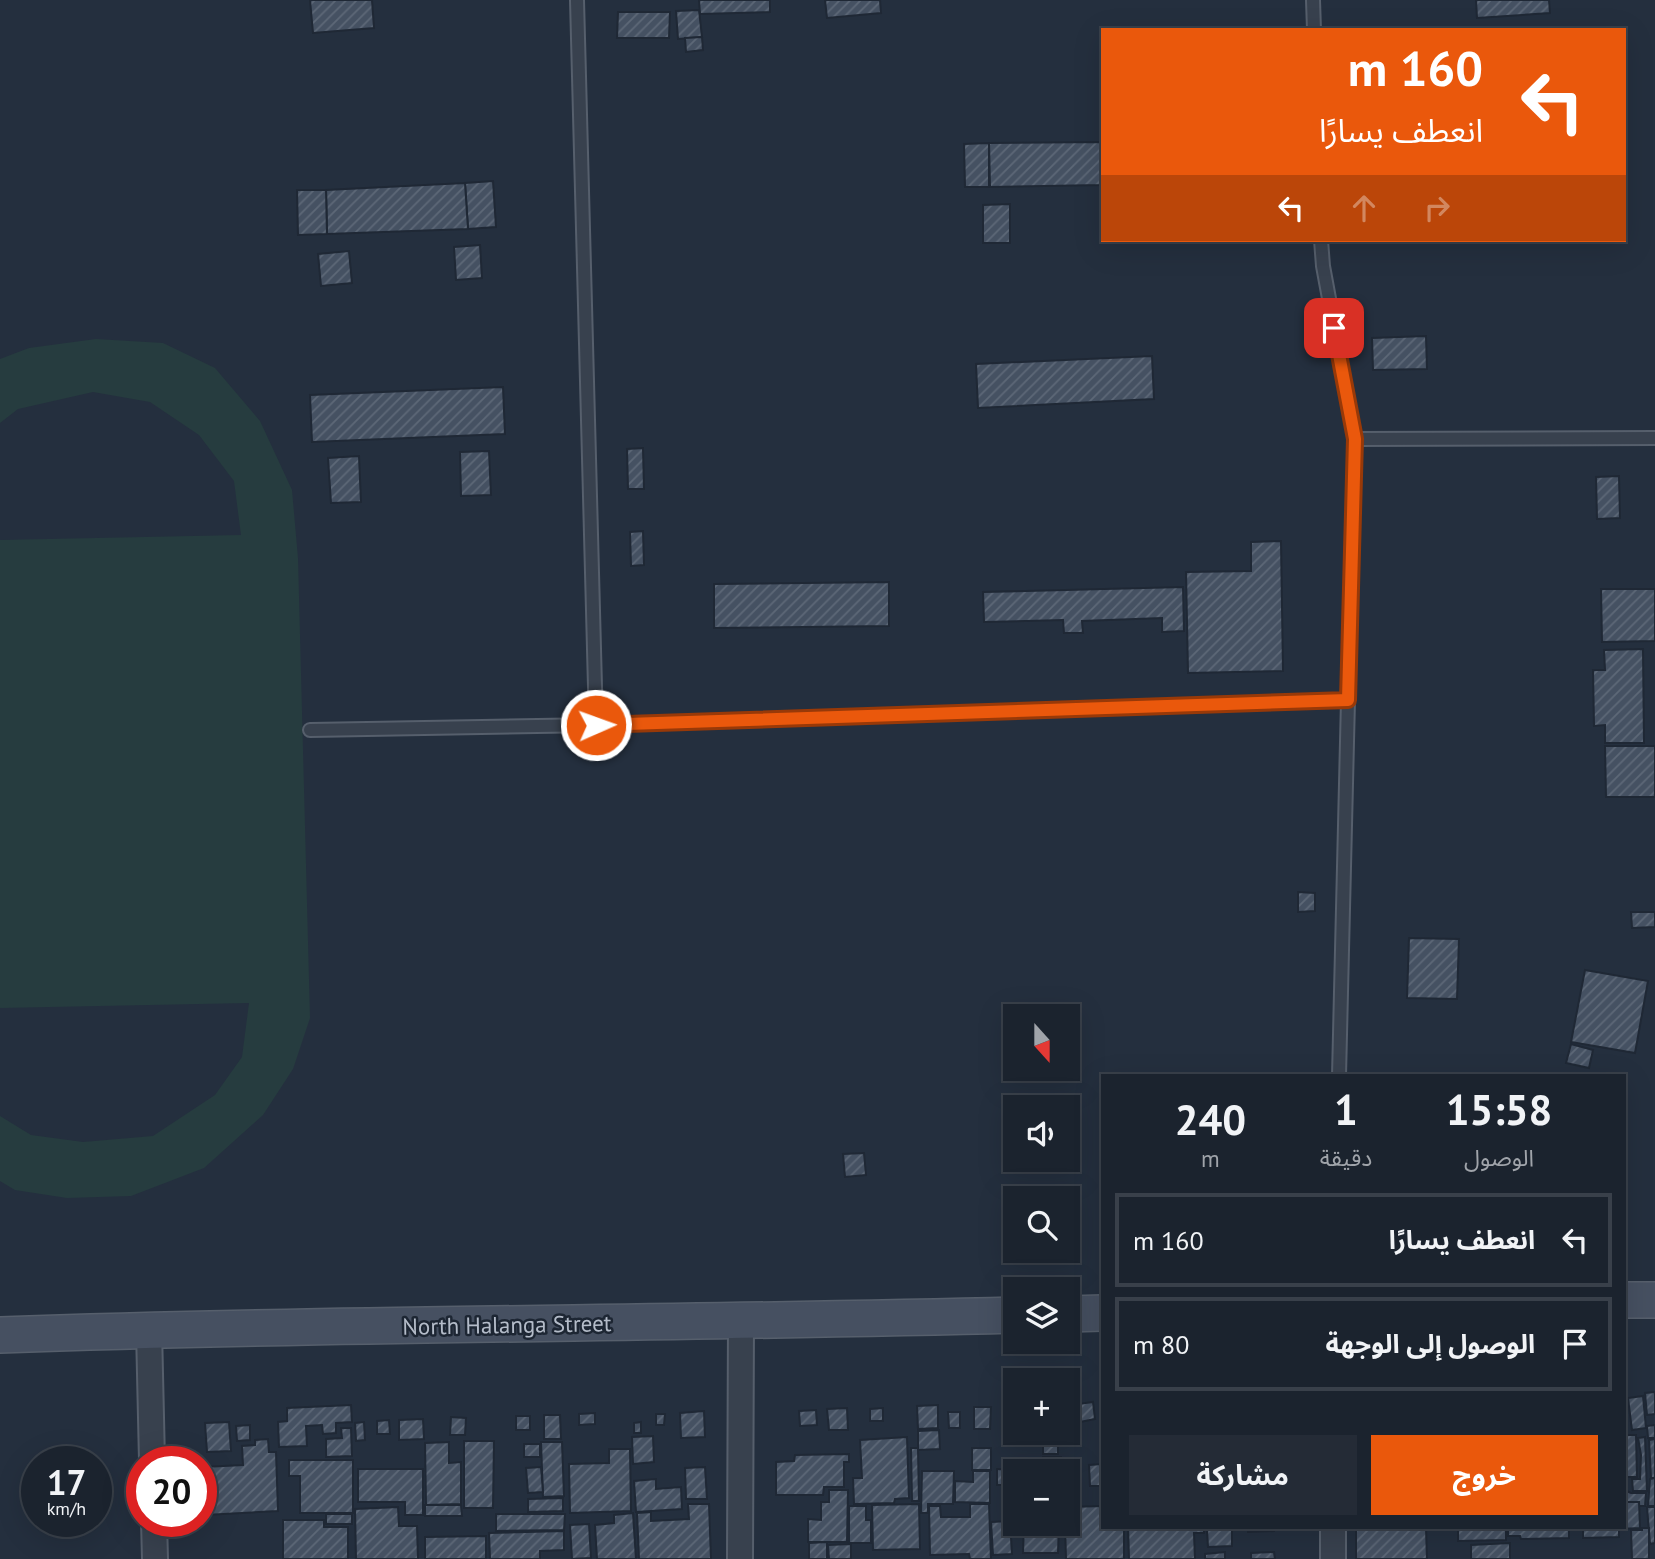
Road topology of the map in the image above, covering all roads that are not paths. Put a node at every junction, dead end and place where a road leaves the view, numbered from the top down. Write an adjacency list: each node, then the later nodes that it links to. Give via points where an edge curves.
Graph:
1 (577, 0): 8 (lane)
2 (1313, 0): 3 (lane)
3 (1314, 28)
4 (1321, 242): 6 (lane)
5 (1655, 438): 6 (lane)
6 (1355, 439): 7 (lane)
7 (1348, 700): 8 (lane); 10 (lane)
8 (596, 725): 9 (lane)
9 (310, 730)
10 (1339, 1074)
11 (1626, 1300): 12 (street)
12 (1655, 1300)
13 (1101, 1313): 14 (street)
14 (1080, 1314)
15 (1003, 1315): 16 (street, North Halanga Street)
16 (741, 1322): 17 (street, North Halanga Street); 23 (street)
17 (149, 1330): 18 (street, North Halanga Street); 19 (street)
18 (0, 1335)
19 (152, 1446)
20 (1333, 1529): 24 (street)
21 (154, 1537): 22 (street)
22 (155, 1559)
23 (740, 1559)
24 (1333, 1559)

